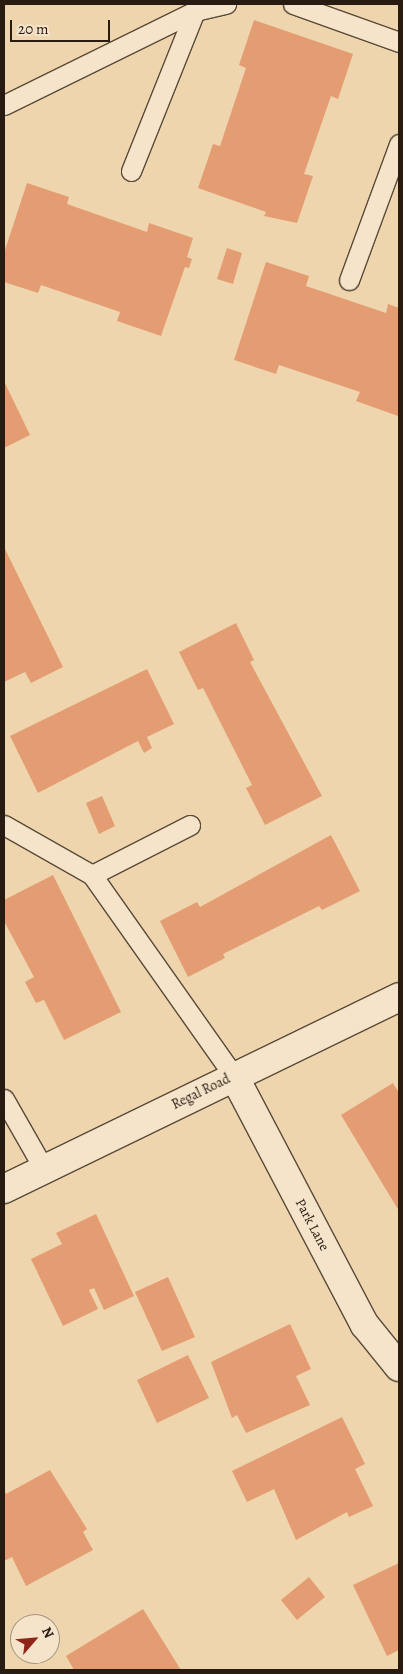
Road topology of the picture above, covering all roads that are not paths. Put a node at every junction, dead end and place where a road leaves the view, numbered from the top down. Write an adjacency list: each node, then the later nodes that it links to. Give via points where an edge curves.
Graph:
1 (226, 4): 3 (lane)
2 (294, 4): 4 (lane)
3 (195, 11): 5 (lane); 7 (lane)
4 (399, 42)
5 (4, 105)
6 (399, 144): 8 (lane)
7 (132, 171)
8 (349, 280)
9 (4, 825): 11 (lane)
10 (190, 825): 11 (lane)
11 (92, 875): 13 (lane)
12 (399, 997): 13 (street, Regal Road)
13 (234, 1076): 15 (street, Regal Road); 17 (street, Park Lane, via 365,1324)
14 (4, 1099): 15 (lane)
15 (44, 1169): 16 (street, Regal Road)
16 (4, 1189)
17 (399, 1368)

